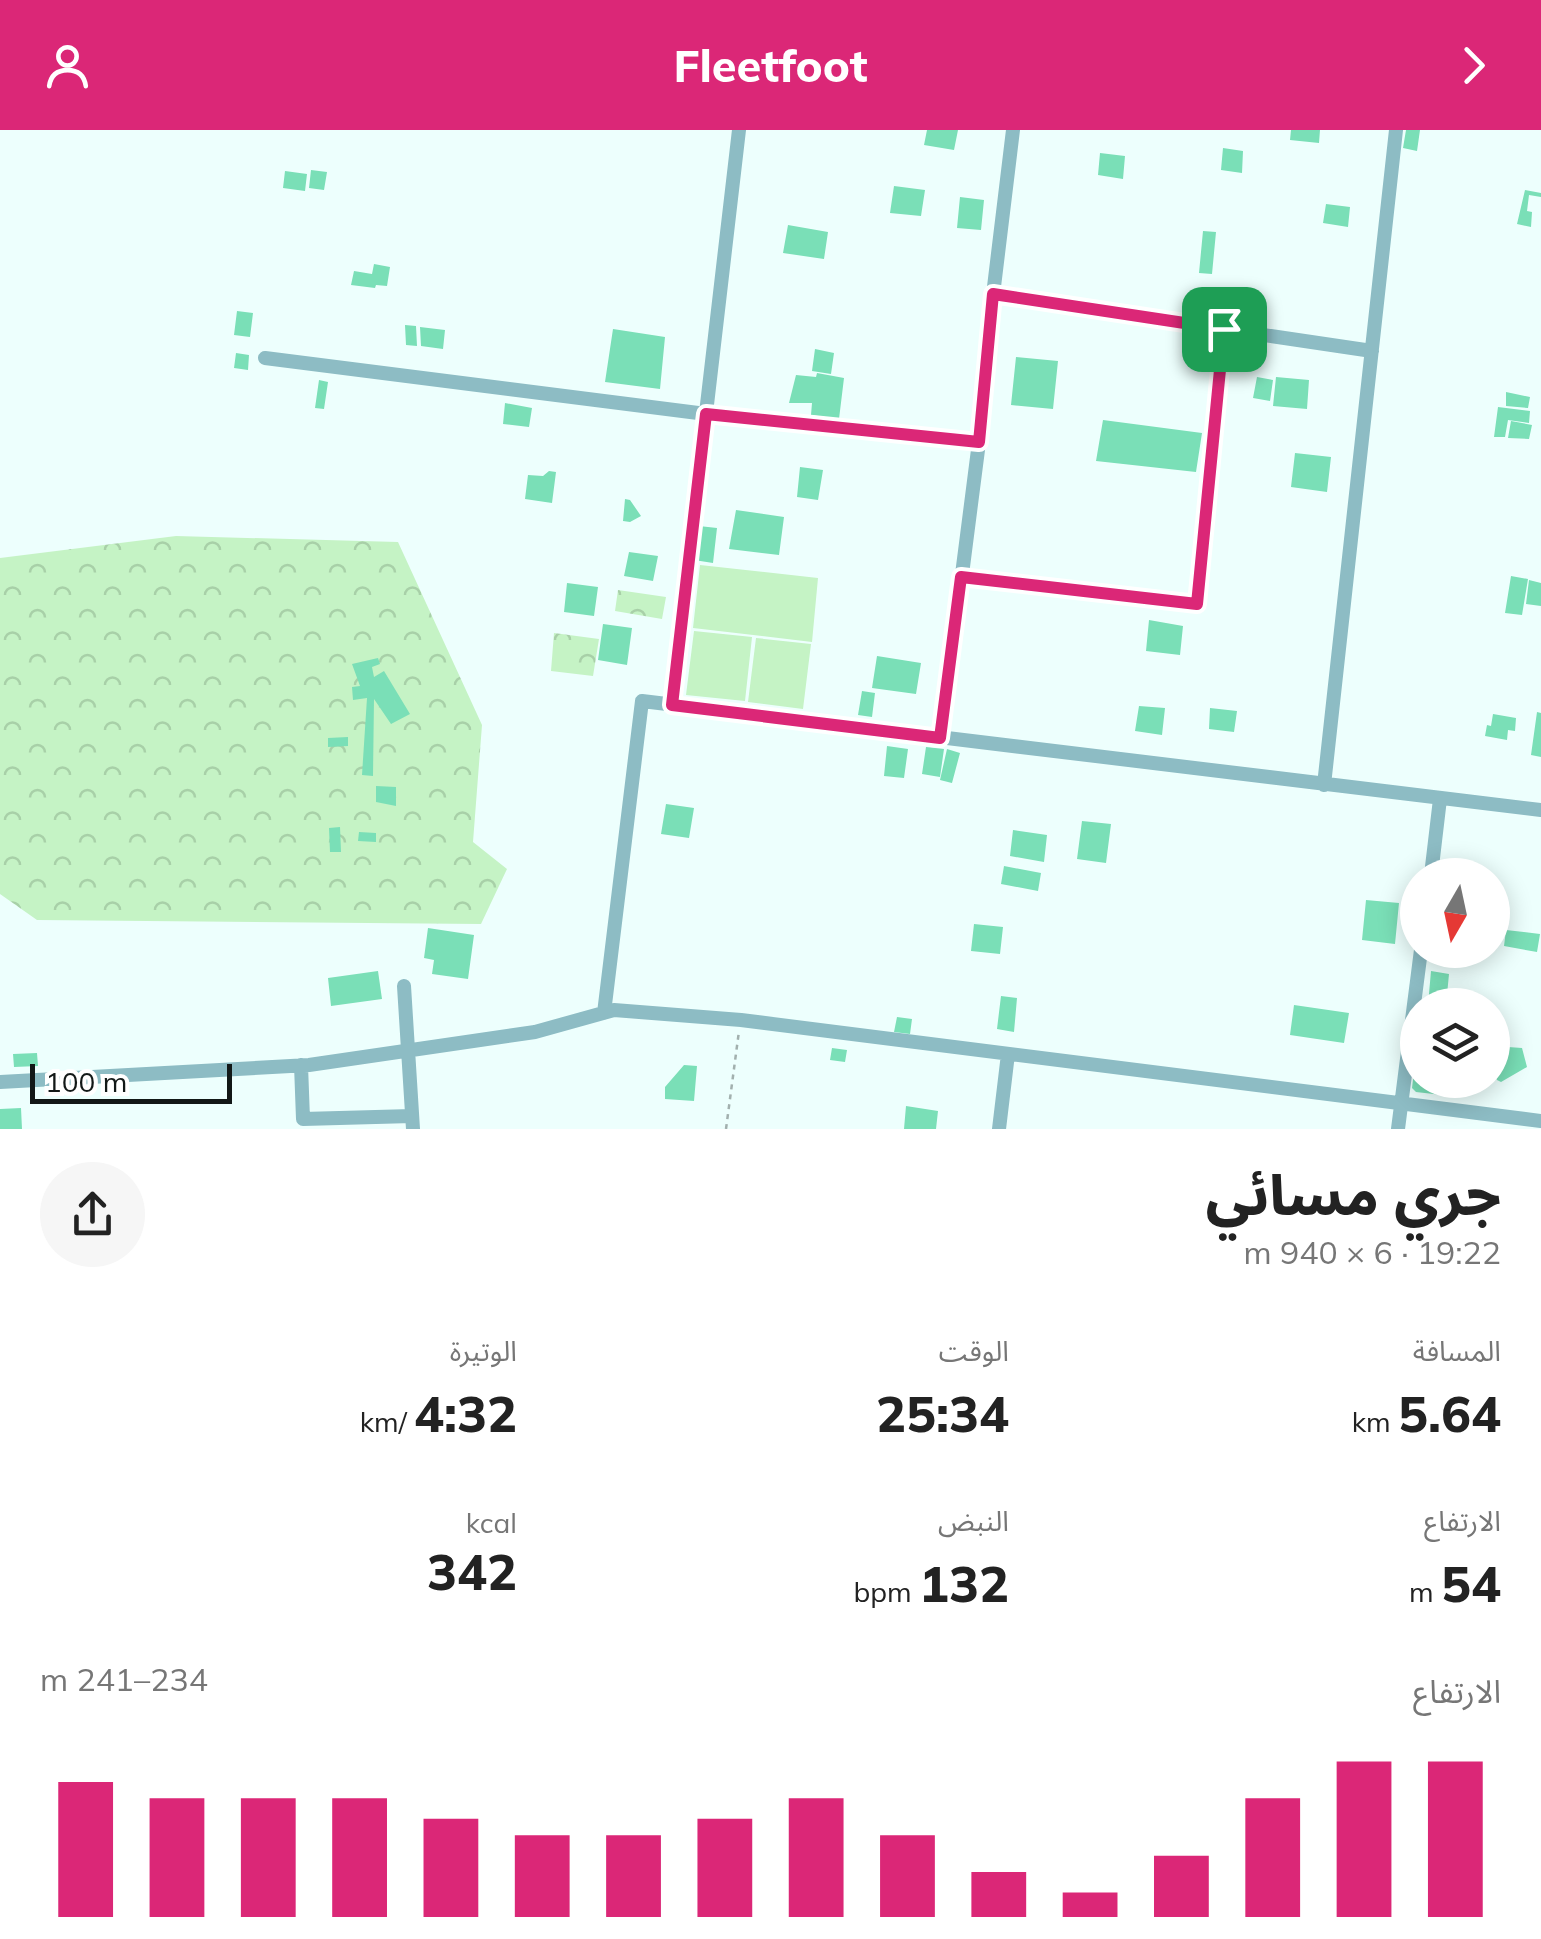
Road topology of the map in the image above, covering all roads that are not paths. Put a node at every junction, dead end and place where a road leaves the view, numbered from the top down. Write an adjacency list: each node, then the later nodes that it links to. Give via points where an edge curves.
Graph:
1 (739, 130): 8 (street)
2 (1014, 130): 4 (street)
3 (1396, 130): 6 (street)
4 (993, 294): 5 (street); 9 (street)
5 (1224, 329): 6 (street); 10 (street, via 1197,604)
6 (1372, 350): 13 (street)
7 (265, 358): 8 (street)
8 (706, 414): 9 (street); 11 (street)
9 (979, 442): 10 (street)
10 (961, 577): 12 (street)
11 (672, 705): 12 (street); 19 (street, via 642,701)
12 (940, 738): 13 (street)
13 (1324, 785): 14 (street)
14 (1440, 800): 15 (street); 16 (street)
15 (1541, 810)
16 (1432, 858)
17 (1419, 968): 24 (street)
18 (404, 986): 20 (street)
19 (604, 1013): 20 (street, via 535,1032); 21 (street, via 741,1020)
20 (408, 1051): 22 (street); 26 (street)
21 (1008, 1054): 24 (street); 27 (street)
22 (301, 1065): 23 (street); 26 (street, via 303,1119)
23 (0, 1082)
24 (1401, 1104): 25 (street); 28 (street)
25 (1541, 1120)
26 (413, 1122)
27 (999, 1129)
28 (1398, 1129)

